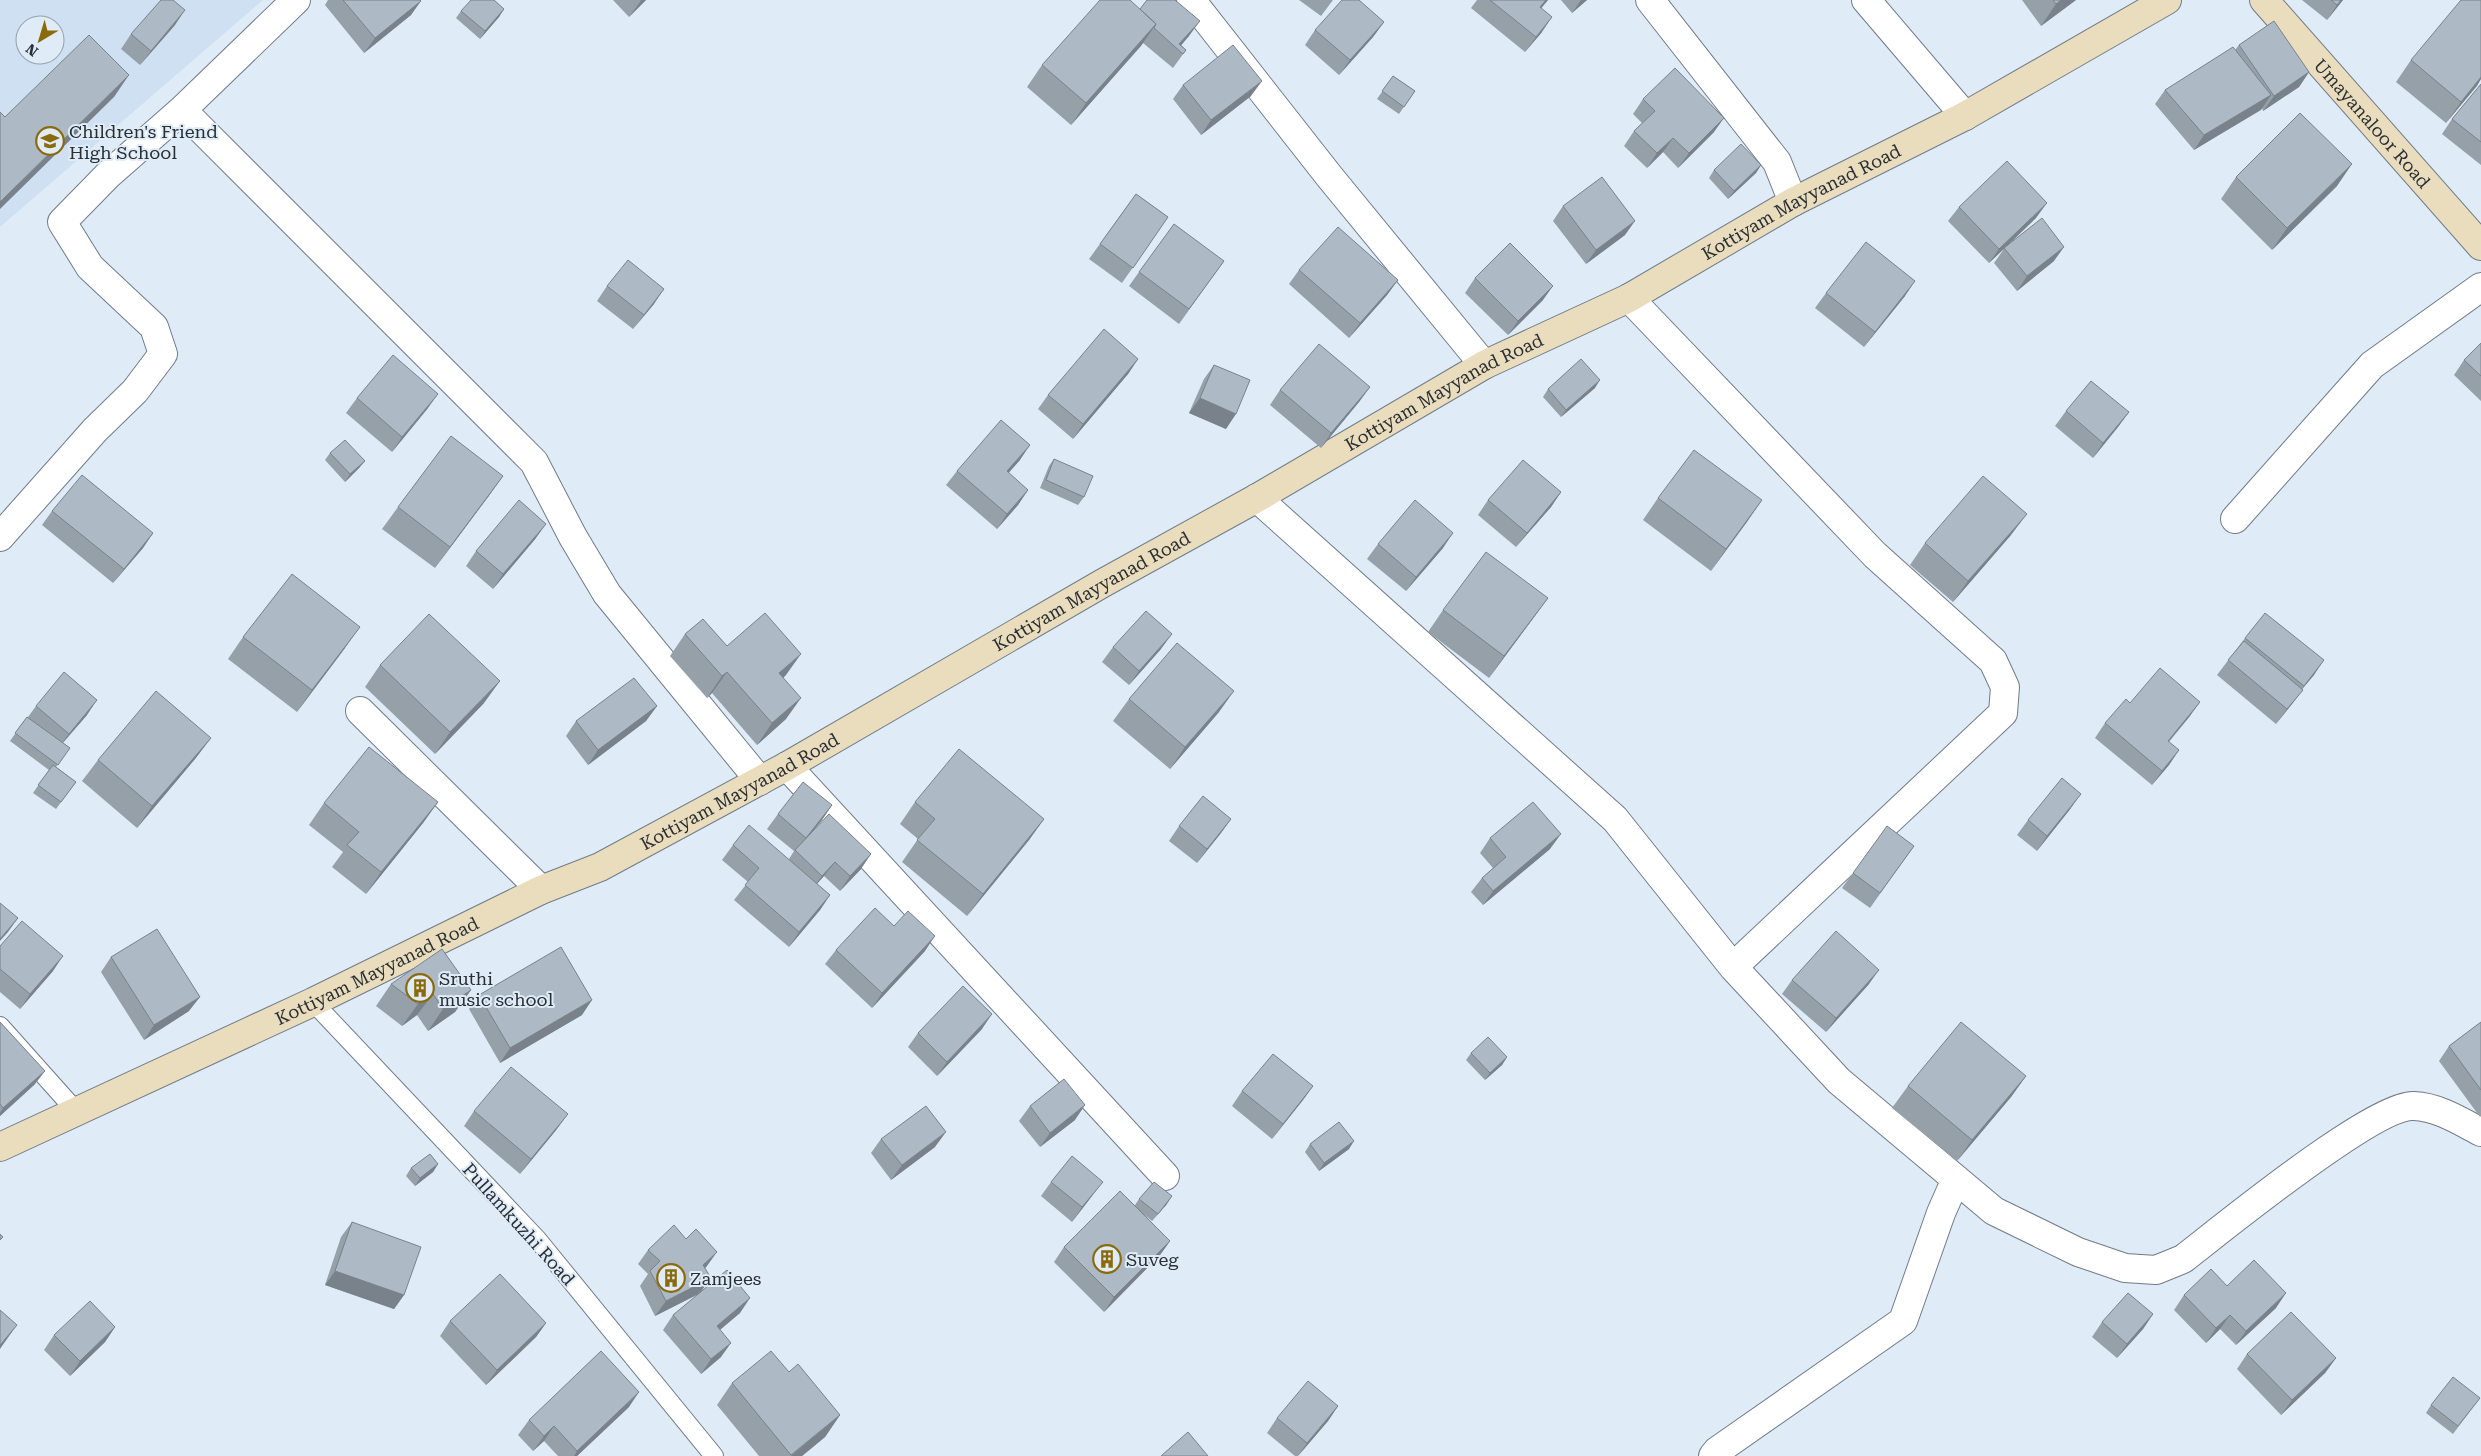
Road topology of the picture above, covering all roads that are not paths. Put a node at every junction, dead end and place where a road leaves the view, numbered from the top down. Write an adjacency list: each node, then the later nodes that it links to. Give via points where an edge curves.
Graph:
1 (296, 0): 7 (street)
2 (1191, 0): 13 (street, via 1329,176)
3 (1650, 0): 9 (street, via 1777,162)
4 (1866, 0): 8 (street)
5 (2167, 0): 8 (main road, Kottiyam Mayyanad Road)
6 (2264, 0): 10 (main road, Umayanaloor Road)
7 (182, 110): 16 (street, via 108,175 62,222 90,267 154,328 163,354 135,391 95,430); 19 (street, via 534,462 607,594)
8 (1965, 116): 9 (main road, Kottiyam Mayyanad Road)
9 (1793, 202): 12 (main road, Kottiyam Mayyanad Road)
10 (2481, 246)
11 (2481, 287): 15 (street, via 2372,365)
12 (1629, 298): 13 (main road, Kottiyam Mayyanad Road); 21 (street, via 1875,555 1993,661 2005,687 2003,713)
13 (1484, 365): 14 (main road, Kottiyam Mayyanad Road)
14 (1257, 498): 18 (main road, Kottiyam Mayyanad Road); 21 (street, via 1616,820)
15 (2235, 520)
16 (0, 537)
17 (360, 711): 20 (street)
18 (788, 766): 19 (main road, Kottiyam Mayyanad Road); 27 (street)
19 (760, 781): 20 (main road, Kottiyam Mayyanad Road, via 600,866)
20 (541, 890): 22 (main road, Kottiyam Mayyanad Road)
21 (1733, 967): 28 (street, via 1839,1081)
22 (313, 1002): 24 (main road, Kottiyam Mayyanad Road); 29 (lane, Pullamkuzhi Road, via 537,1239)
23 (0, 1026): 24 (lane)
24 (75, 1110): 26 (main road, Kottiyam Mayyanad Road)
25 (2481, 1132): 28 (street, via 2447,1114 2413,1106 2383,1114 2338,1142 2183,1259 2156,1270 2125,1268 2078,1252 1994,1211)
26 (0, 1147)
27 (1165, 1176)
28 (1956, 1179): 30 (street, via 1903,1322)
29 (714, 1456)
30 (1713, 1456)

